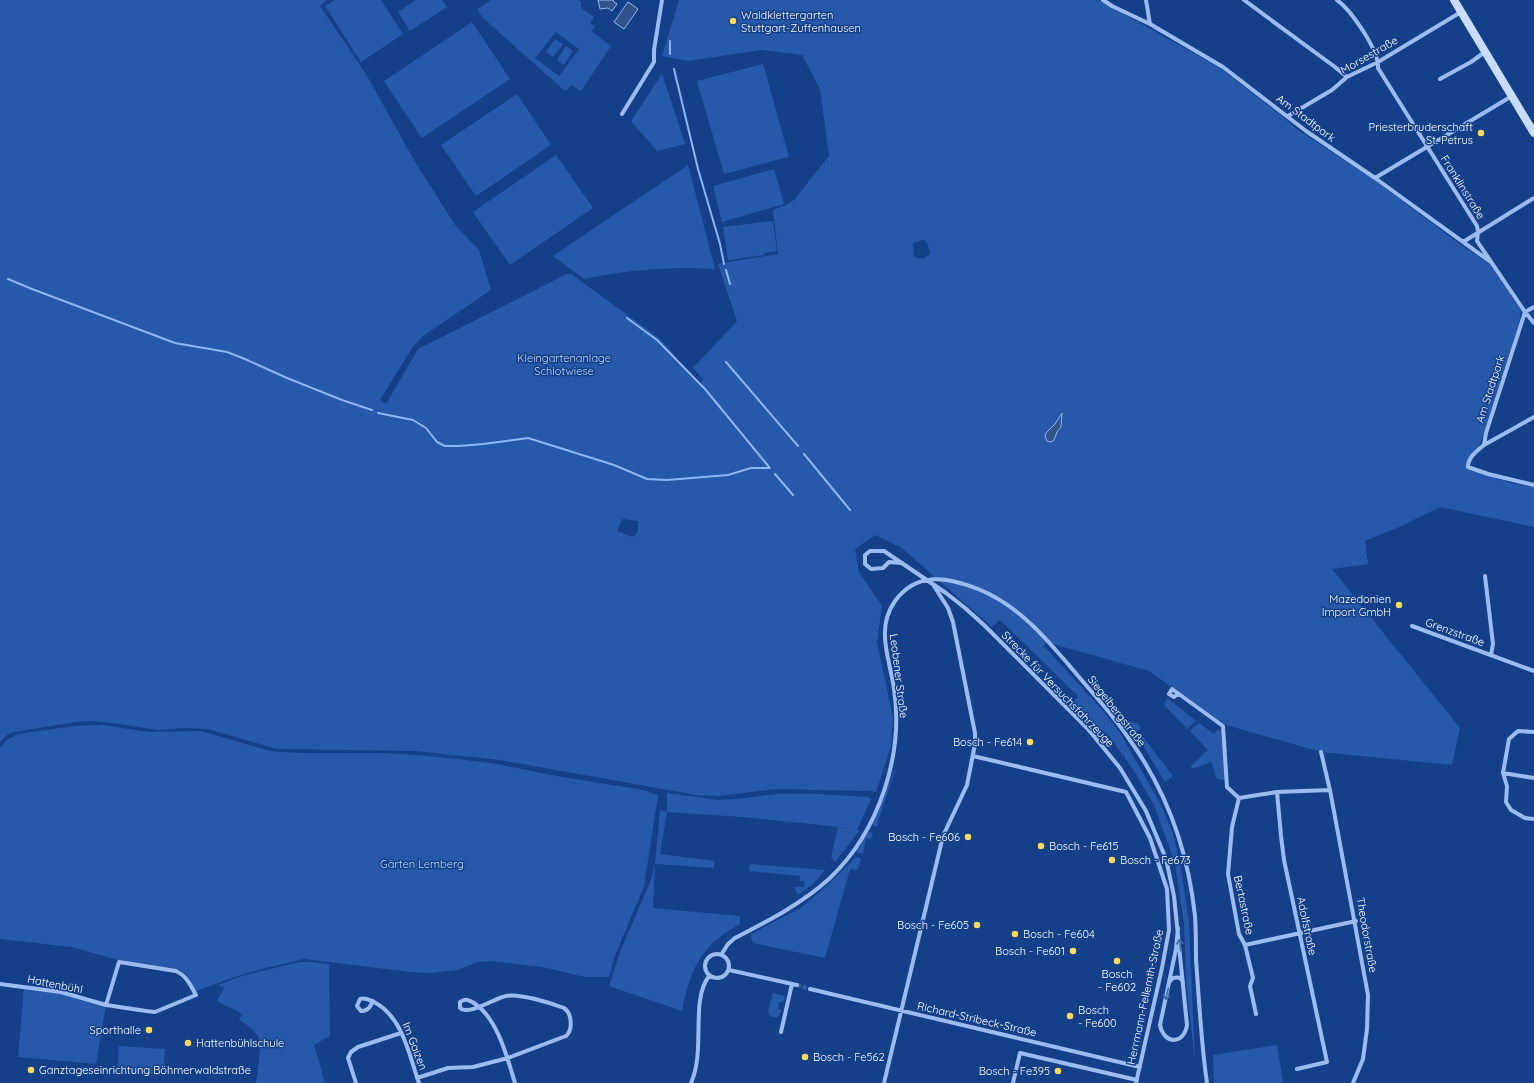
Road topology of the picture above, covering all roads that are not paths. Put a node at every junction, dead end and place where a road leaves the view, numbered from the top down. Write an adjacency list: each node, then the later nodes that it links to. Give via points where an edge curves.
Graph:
1 (662, 0): 14 (street, via 654,62)
2 (1103, 0): 8 (street, Am Stadtpark)
3 (1146, 0): 8 (street)
4 (1244, 0): 11 (street)
5 (1337, 0): 10 (street, Franklinstraße, via 1348,9 1376,53)
6 (1454, 0): 7 (main road)
7 (1461, 12): 9 (main road); 10 (street, Morsestraße)
8 (1150, 24): 15 (street, Am Stadtpark, via 1223,67)
9 (1486, 52): 12 (street); 13 (main road)
10 (1378, 62): 11 (street, Morsestraße); 17 (street, Franklinstraße, via 1378,68)
11 (1346, 77): 15 (street, Morsestraße, via 1332,90)
12 (1440, 78)
13 (1512, 96): 16 (main road); 17 (street)
14 (622, 114)
15 (1288, 116): 18 (street, Am Stadtpark)
16 (1534, 133)
17 (1426, 146): 18 (street); 20 (street, Franklinstraße, via 1477,226)
18 (1375, 178): 21 (street, Am Stadtpark)
19 (1534, 198): 20 (street)
20 (1478, 232): 21 (street); 22 (street, Franklinstraße, via 1477,241)
21 (1463, 242): 22 (street, Am Stadtpark)
22 (1492, 263): 24 (street, Franklinstraße)
23 (1534, 307): 24 (street)
24 (1525, 312): 25 (street, Franklinstraße); 27 (street, Am Stadtpark)
25 (1534, 323)
26 (1534, 417): 27 (street)
27 (1484, 445): 28 (street, via 1472,455 1468,467)
28 (1534, 485)
29 (902, 563): 29 (street, Strecke für Versuchsfahrzeuge, via 890,562 883,568 871,569 865,564 865,555 870,551 884,551); 32 (street, Strecke für Versuchsfahrzeuge)
30 (1486, 576): 34 (street, Grenzstraße, via 1493,644)
31 (946, 580): 50 (street, Leobener Straße, via 924,580 913,585 894,602 886,620 884,643 894,689 896,730 891,767 873,818 852,852 829,879 799,902 735,938); 74 (street, Siegelbergstraße, via 987,592 1031,623 1127,735 1162,796 1179,835 1190,877)
32 (933, 585): 39 (street, via 948,608 953,622 975,733); 47 (street, Strecke für Versuchsfahrzeuge, via 953,598 984,625 1088,729 1120,768 1146,811 1159,840 1172,884)
33 (1412, 626): 34 (street, Grenzstraße)
34 (1491, 655): 35 (street, Grenzstraße)
35 (1534, 671)
36 (1178, 694): 44 (street, via 1223,726 1227,787)
37 (1534, 732): 40 (street, via 1518,731 1509,739)
38 (1321, 752): 42 (street, Theodorstraße)
39 (973, 756): 59 (street, via 967,785 944,836); 64 (street, Herrmann-Fellemth-Straße, via 1126,792 1150,838 1167,888 1169,930)
40 (1503, 773): 41 (street); 45 (street, via 1507,786 1506,802 1511,810 1525,818)
41 (1534, 778)
42 (1330, 790): 43 (street); 46 (street, Theodorstraße)
43 (1276, 792): 44 (street); 48 (street, Adolfstraße, via 1284,860)
44 (1239, 798): 49 (street, Bertastraße, via 1232,827 1228,874 1239,934)
45 (1534, 819)
46 (1356, 921): 48 (street); 75 (street, Theodorstraße, via 1368,995 1363,1059)
47 (1178, 928): 53 (street, Strecke für Versuchsfahrzeuge); 55 (street, Strecke für Versuchsfahrzeuge, one-way to 47)
48 (1300, 934): 49 (street); 65 (street, Adolfstraße, via 1327,1062)
49 (1245, 945): 60 (street, Bertastraße, via 1253,978 1250,986)
50 (721, 955): 51 (street, via 728,961); 52 (street, Leobener Straße, via 713,955 706,960 704,968)
51 (729, 970): 52 (street, via 720,978); 61 (street, via 794,985)
52 (709, 976): 71 (street, Leobener Straße, via 700,995 697,1068)
53 (1170, 982): 55 (street, via 1177,977 1182,979); 55 (street, Strecke für Versuchsfahrzeuge, one-way to 55, via 1160,1025 1161,1034 1175,1040 1186,1033)
54 (0, 984): 58 (street, Hattenbühl, via 61,992)
55 (1184, 984)
56 (810, 989): 59 (street, Richard-Stribeck-Straße)
57 (373, 1001): 62 (street, Im Gaizen, via 390,1014)
58 (106, 1005): 58 (street, Hattenbühl, via 155,1012 196,995 188,980 176,971 118,962)
59 (901, 1010): 64 (street, Richard-Stribeck-Straße); 72 (street)
60 (1256, 1014)
61 (781, 1032)
62 (401, 1033): 66 (street, Im Gaizen); 68 (street, via 358,1047 351,1052 348,1058)
63 (508, 1058): 63 (street, via 492,1022 480,1007 498,998 512,995 558,1005 567,1010 571,1027 566,1036); 66 (street, via 473,1067 448,1068); 70 (street)
64 (1140, 1067): 67 (street, Herrmann-Fellemth-Straße)
65 (1297, 1069)
66 (417, 1078): 69 (street, Im Gaizen)
67 (1136, 1081): 73 (street, via 1020,1053)
68 (356, 1083)
69 (419, 1083)
70 (515, 1083)
71 (691, 1083)
72 (884, 1083)
73 (1013, 1083)
74 (1207, 1083)
75 (1353, 1083)

